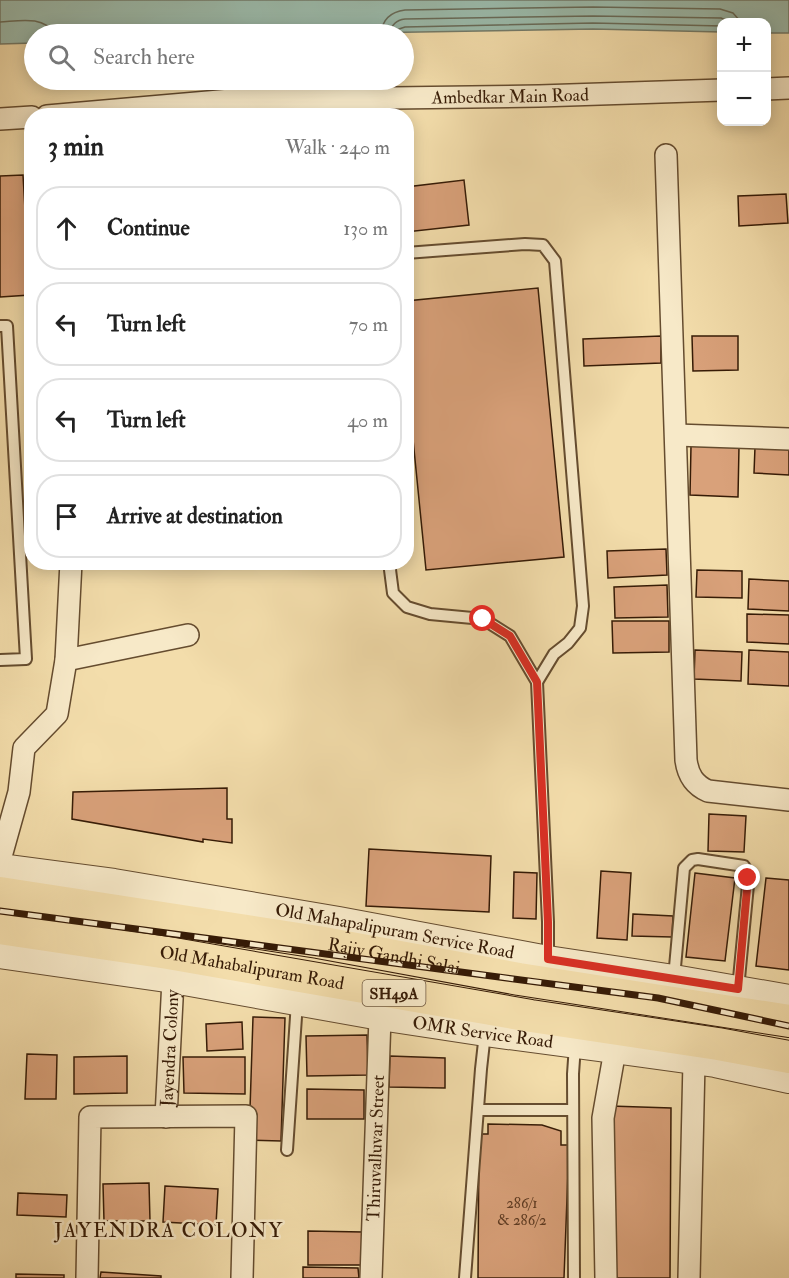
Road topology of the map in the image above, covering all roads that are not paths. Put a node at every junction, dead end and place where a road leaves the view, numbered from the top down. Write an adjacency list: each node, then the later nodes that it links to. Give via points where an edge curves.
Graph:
1 (771, 88): 2 (street)
2 (789, 88)
3 (717, 90): 4 (street, Ambedkar Main Road, via 231,100)
4 (138, 108)
5 (24, 118): 6 (street)
6 (0, 119)
7 (666, 155): 10 (street)
8 (414, 252): 17 (lane, via 534,244 543,245 555,261 583,606 580,628 554,654)
9 (0, 326): 15 (lane, via 7,326 26,659)
10 (676, 435): 11 (street); 18 (street, via 687,770 708,791)
11 (789, 439)
12 (71, 570): 16 (street)
13 (390, 570): 17 (lane, via 393,593 407,608 483,619 510,636)
14 (188, 635): 16 (street)
15 (0, 660)
16 (66, 660): 19 (street, via 57,714 24,748 19,792)
17 (537, 682): 24 (lane)
18 (789, 800)
19 (0, 860)
20 (0, 867): 24 (street, Old Mahapalipuram Service Road, via 114,882)
21 (0, 893): 31 (main road, Rajiv Gandhi Salai / SH49A)
22 (0, 928): 35 (main road, Old Mahabalipuram Road / SH49A)
23 (0, 955): 26 (street, OMR Service Road)
24 (548, 959): 25 (street, Old Mahapalipuram Service Road)
25 (674, 978): 27 (street, Old Mahapalipuram Service Road); 27 (lane, via 684,868 698,860 744,866 748,885)
26 (173, 980): 29 (street, OMR Service Road); 40 (street, Jayendra Colony)
27 (738, 989): 28 (street, Old Mahapalipuram Service Road)
28 (789, 998)
29 (297, 1002): 30 (street, OMR Service Road); 41 (lane)
30 (380, 1017): 32 (street, OMR Service Road); 44 (street, Thiruvalluvar Street)
31 (789, 1021)
32 (485, 1033): 33 (street, OMR Service Road); 38 (lane)
33 (575, 1045): 34 (street, OMR Service Road); 39 (lane)
34 (615, 1050): 36 (street, OMR Service Road); 47 (street, via 603,1118)
35 (789, 1057)
36 (694, 1062): 37 (street, OMR Service Road); 48 (street)
37 (789, 1080)
38 (478, 1110): 39 (lane); 45 (lane)
39 (573, 1110): 46 (lane)
40 (166, 1117): 42 (street, Jayendra Colony, via 90,1117); 43 (street, Jayendra Colony, via 246,1116)
41 (287, 1150)
42 (87, 1278)
43 (242, 1278)
44 (371, 1278)
45 (465, 1278)
46 (574, 1278)
47 (606, 1278)
48 (689, 1278)

